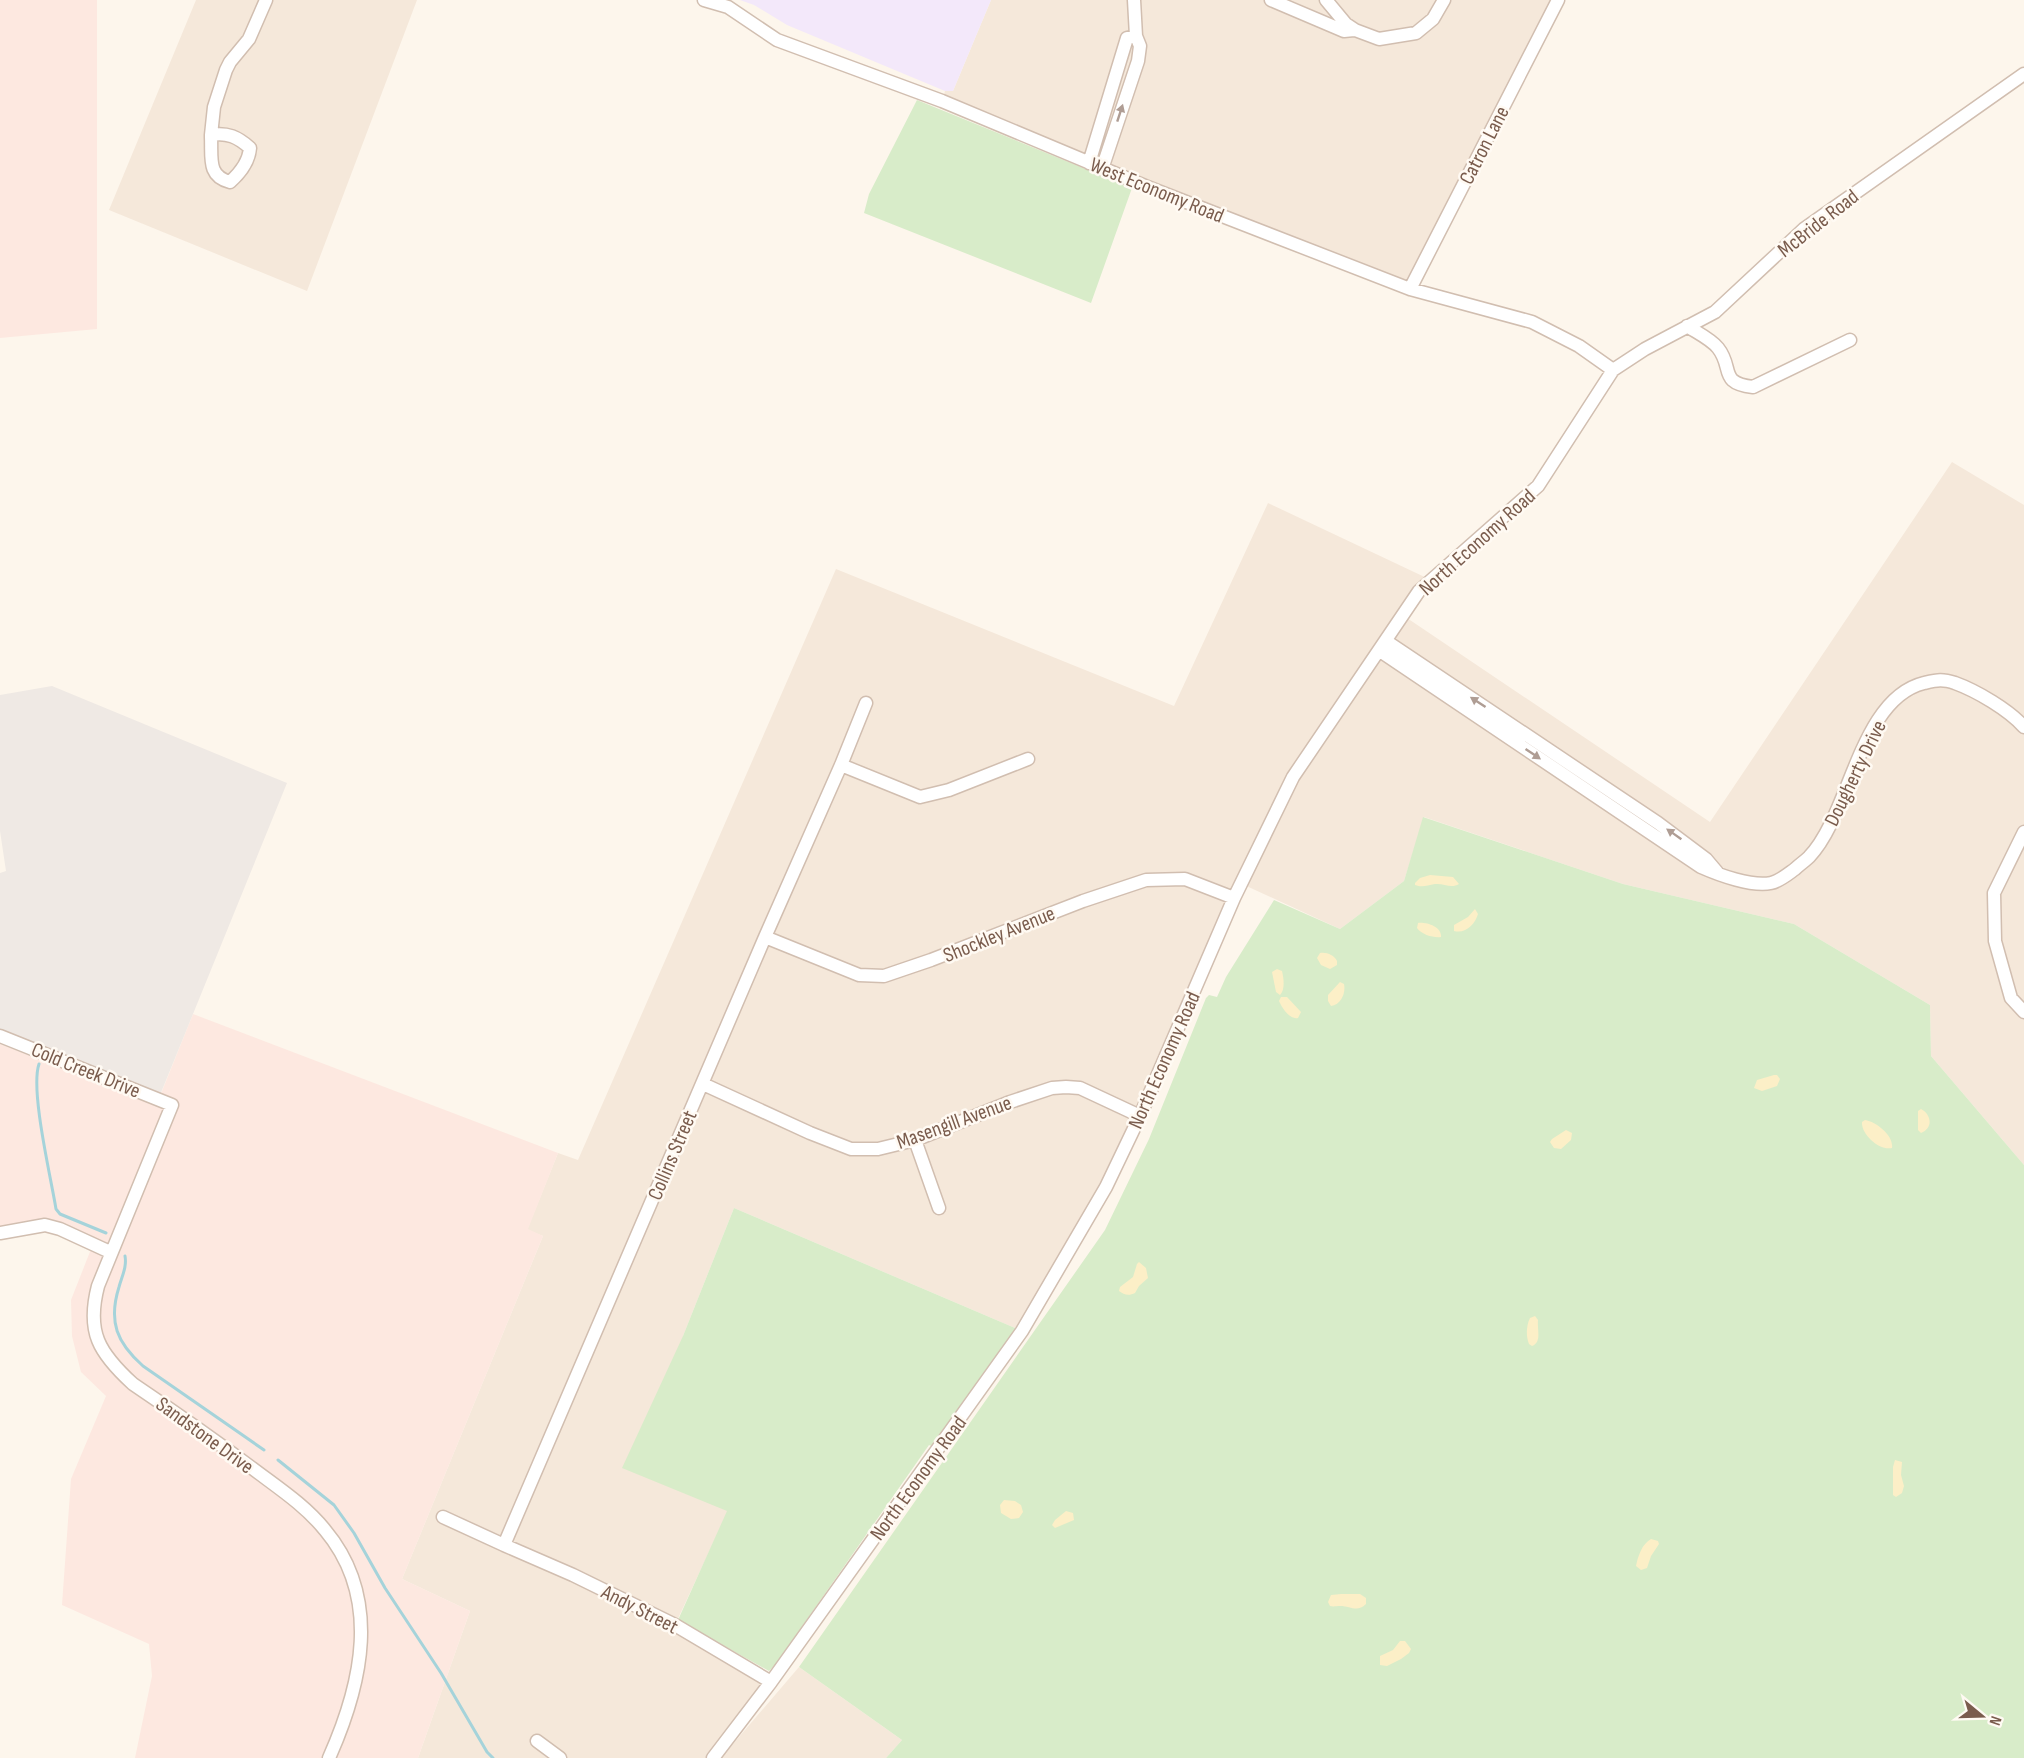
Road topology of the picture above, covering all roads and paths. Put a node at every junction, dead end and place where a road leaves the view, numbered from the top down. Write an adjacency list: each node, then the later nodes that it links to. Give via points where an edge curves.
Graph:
1 (266, 0): 11 (street, via 249,39 226,70 214,107)
2 (704, 0): 12 (street, West Economy Road, via 728,7 777,40 942,101)
3 (1134, 0): 9 (street)
4 (1271, 0): 8 (street, via 1344,31)
5 (1326, 0): 8 (street)
6 (1444, 0): 8 (street, via 1433,19 1416,33 1379,39)
7 (1558, 0): 14 (street, Catron Lane)
8 (1355, 30)
9 (1136, 36): 12 (street, via 1127,38); 13 (street, one-way to 9, via 1138,61 1140,46)
10 (2024, 74): 15 (street, McBride Road, via 1804,229 1715,312)
11 (211, 135)
12 (1089, 163): 13 (street, West Economy Road)
13 (1102, 169): 14 (street, West Economy Road)
14 (1410, 289): 17 (street, West Economy Road, via 1532,322 1579,346)
15 (1687, 326): 16 (street, via 1718,347 1738,385 1753,387); 17 (street, McBride Road)
16 (1850, 340)
17 (1613, 370): 18 (street, North Economy Road, via 1538,486 1419,591)
18 (1383, 646): 20 (street, Dougherty Drive, one-way to 18); 22 (street, Dougherty Drive); 27 (street, North Economy Road, via 1293,777)
19 (866, 703): 24 (street, Collins Street)
20 (1511, 723): 22 (street); 26 (street, Dougherty Drive, one-way to 20, via 1684,841)
21 (2024, 727): 26 (street, Dougherty Drive, via 1968,687 1942,679 1911,686 1892,702 1868,736 1827,831 1809,857 1771,883 1746,883)
22 (1504, 734): 26 (street, Dougherty Drive, one-way to 26, via 1701,867)
23 (1028, 759): 24 (street, via 949,790 920,797)
24 (841, 765): 28 (street, Collins Street)
25 (2024, 832): 29 (street, via 1994,893 1995,941 2011,998)
26 (1718, 873)
27 (1234, 898): 28 (street, Shockley Avenue, via 1185,879 1146,880 884,976 859,975); 33 (street, North Economy Road)
28 (765, 937): 31 (street, Collins Street)
29 (2024, 1012)
30 (0, 1036): 32 (street, Cold Creek Drive)
31 (703, 1084): 34 (street, Masengill Avenue, via 851,1149 878,1149); 39 (street, Collins Street)
32 (172, 1105): 37 (street, Sandstone Drive)
33 (1140, 1116): 34 (street, Masengill Avenue, via 1080,1088 1066,1086); 40 (street, North Economy Road, via 1106,1187 1022,1331)
34 (915, 1140): 35 (street)
35 (939, 1208)
36 (0, 1233): 37 (street, via 45,1226)
37 (110, 1252): 42 (street, Sandstone Drive, via 93,1310 105,1357 132,1384 305,1510 330,1536 354,1581 362,1646 356,1682)
38 (443, 1517): 39 (street)
39 (504, 1545): 40 (street, Andy Street, via 675,1625)
40 (771, 1682): 44 (street, North Economy Road)
41 (537, 1741): 43 (street)
42 (329, 1758)
43 (560, 1758)
44 (713, 1758)

